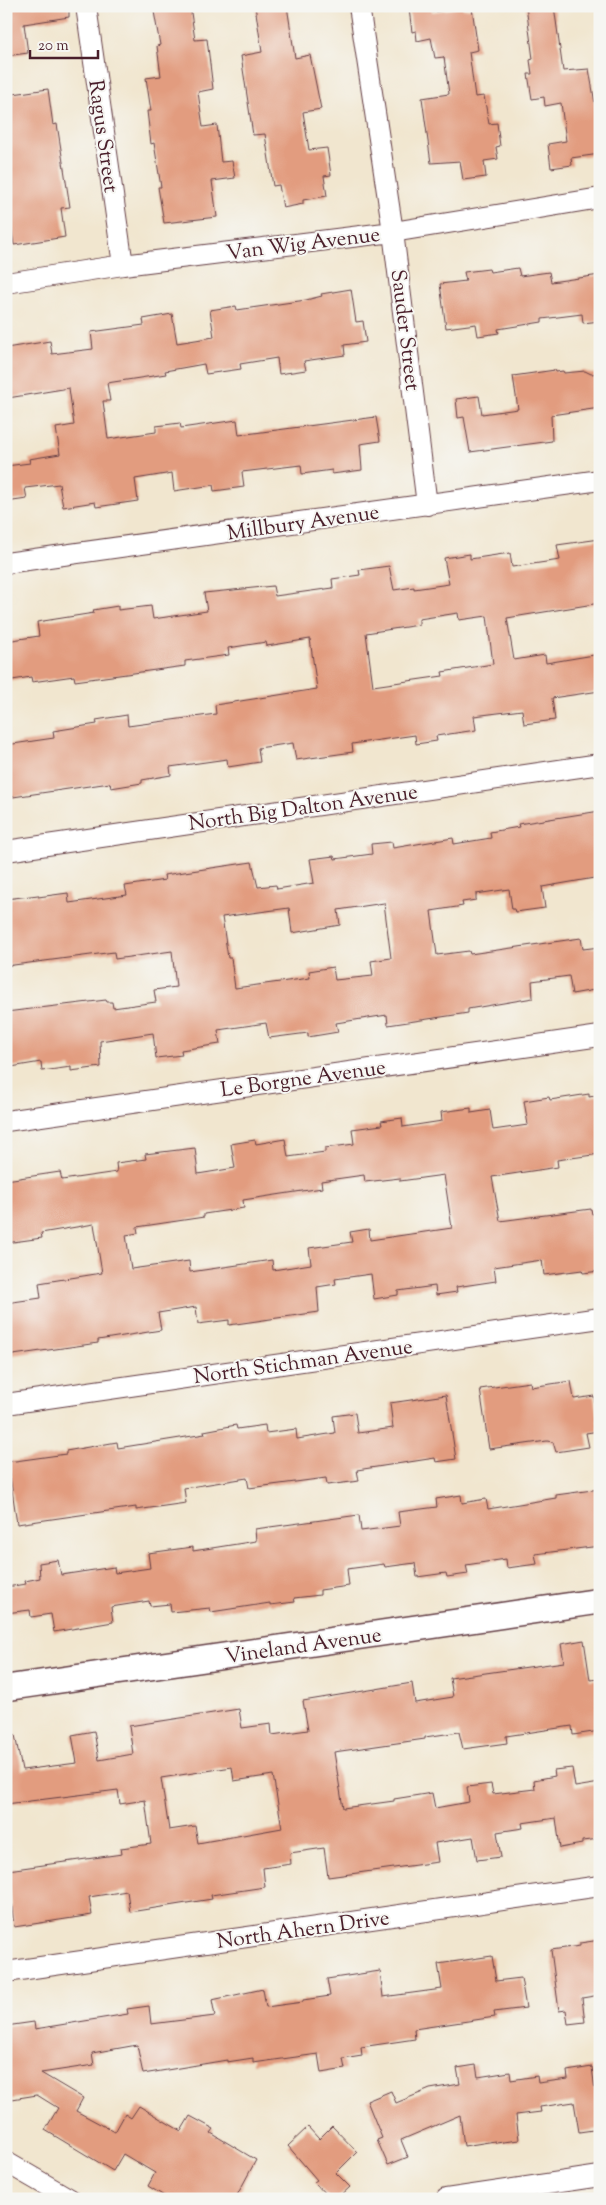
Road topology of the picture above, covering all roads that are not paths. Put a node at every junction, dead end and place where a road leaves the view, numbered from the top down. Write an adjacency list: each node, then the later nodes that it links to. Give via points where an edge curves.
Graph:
1 (86, 6): 5 (street, Ragus Street)
2 (359, 6): 4 (street, Sauder Street)
3 (600, 198): 4 (street, Van Wig Avenue)
4 (394, 232): 5 (street, Van Wig Avenue); 8 (street, Sauder Street)
5 (123, 265): 6 (street, Van Wig Avenue)
6 (6, 283)
7 (600, 480): 8 (street, Millbury Avenue)
8 (427, 505): 9 (street, Millbury Avenue)
9 (6, 563)
10 (600, 764): 11 (street, North Big Dalton Avenue)
11 (6, 851)
12 (600, 1036): 13 (street, Le Borgne Avenue)
13 (6, 1121)
14 (600, 1318): 15 (street, North Stichman Avenue)
15 (6, 1404)
16 (600, 1601): 17 (street, Vineland Avenue)
17 (6, 1688)
18 (600, 1886): 19 (street, North Ahern Drive)
19 (6, 1972)
20 (6, 2162): 22 (street)
21 (600, 2176): 23 (street)
22 (70, 2199)
23 (446, 2199)

